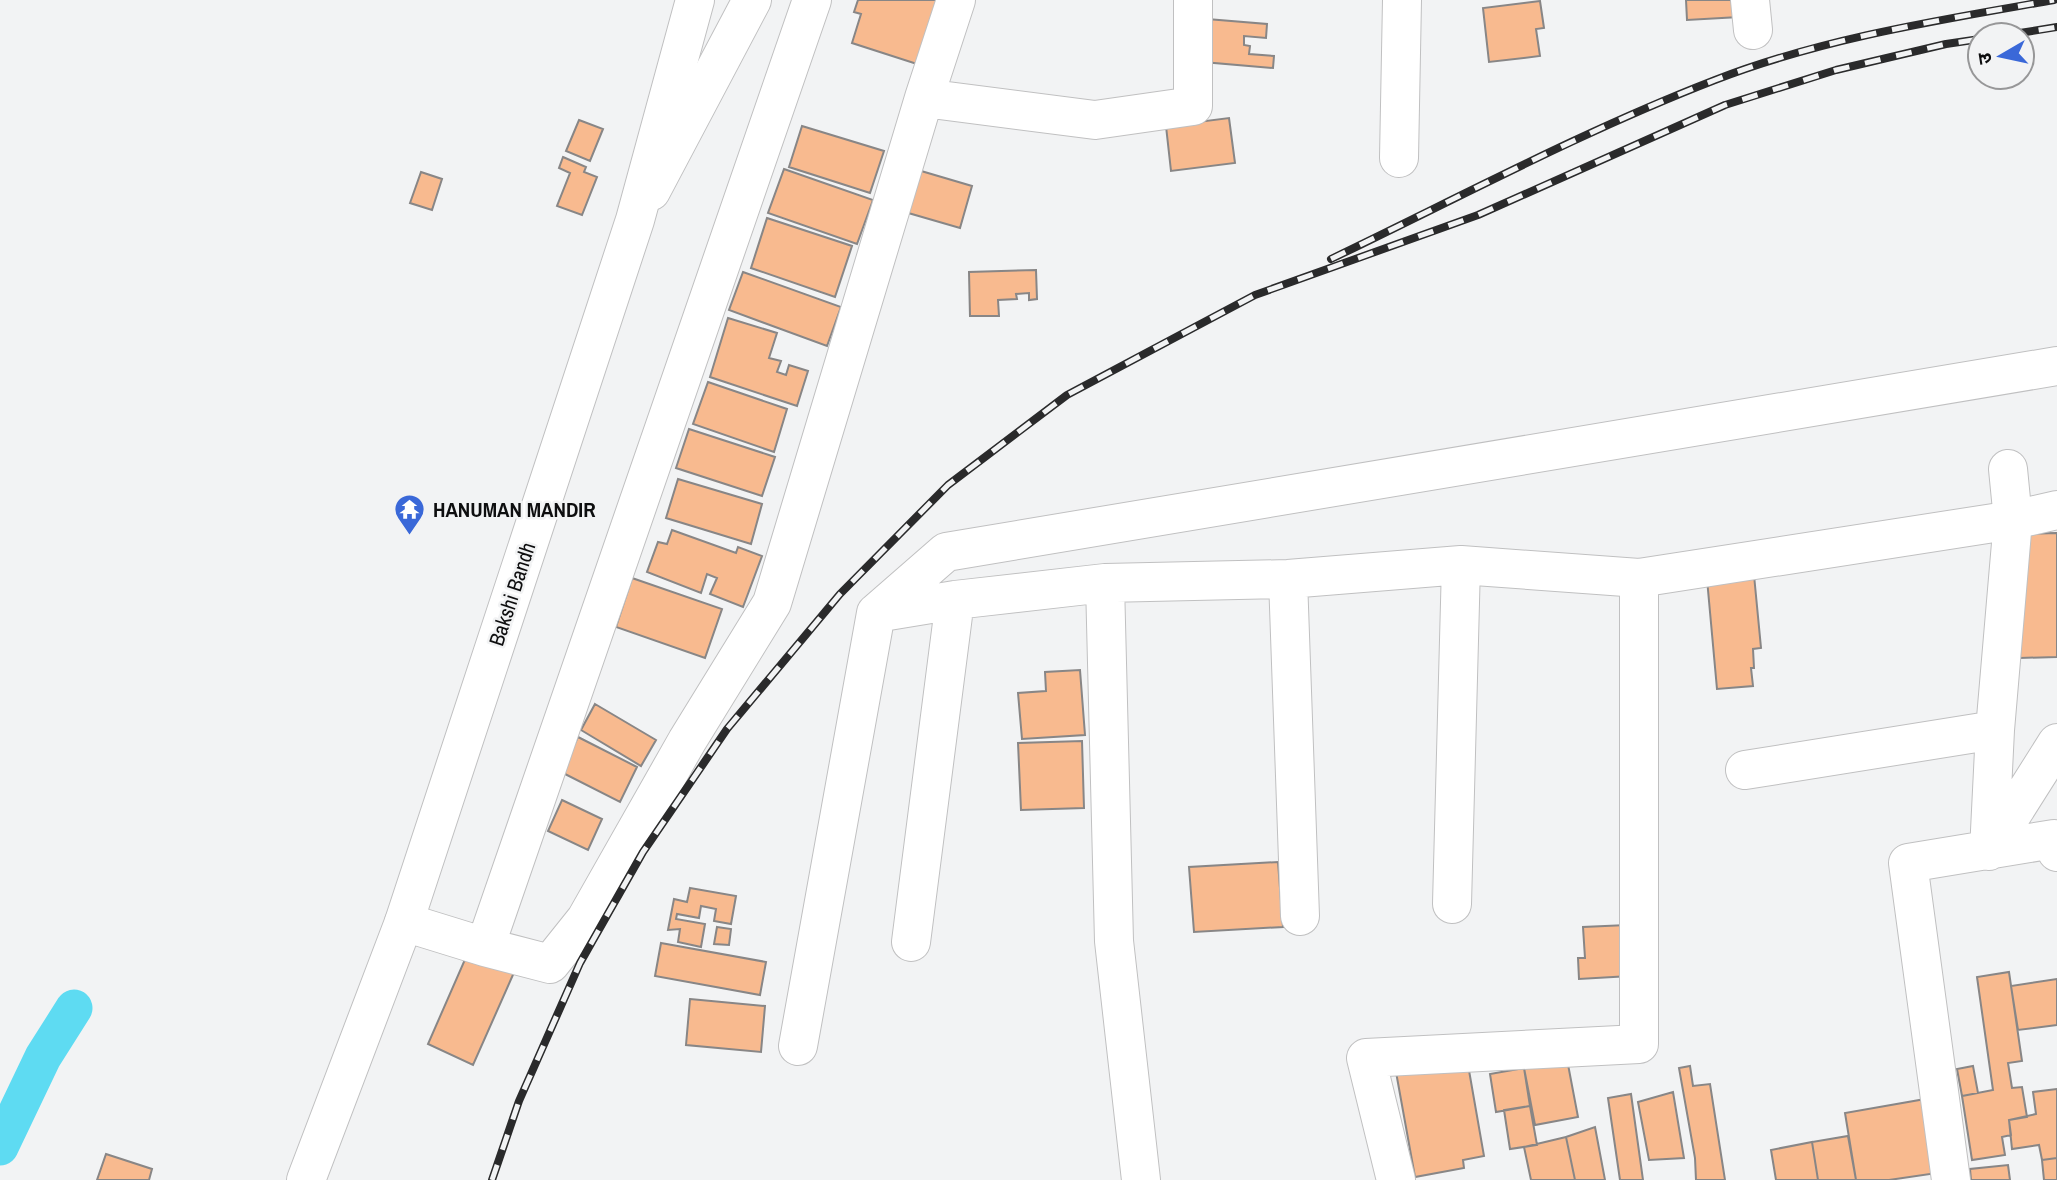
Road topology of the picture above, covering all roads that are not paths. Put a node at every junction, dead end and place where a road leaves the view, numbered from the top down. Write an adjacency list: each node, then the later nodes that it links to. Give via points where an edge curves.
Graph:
1 (695, 0): 9 (street, Bakshi Bandh)
2 (752, 0): 9 (street)
3 (812, 0): 29 (street)
4 (956, 0): 7 (street)
5 (1193, 0): 7 (street, via 1193,106 1095,120)
6 (1402, 0): 8 (street)
7 (924, 98): 29 (street, via 772,603 586,919 551,964)
8 (1399, 158)
9 (635, 220): 27 (street, Bakshi Bandh)
10 (2057, 366): 19 (street, via 946,552)
11 (2008, 469): 13 (street)
12 (2057, 510): 13 (street)
13 (2014, 520): 15 (street); 20 (street)
14 (1461, 565): 15 (street); 16 (street); 25 (street)
15 (1639, 578): 33 (street, via 1639,1044 1366,1058)
16 (1288, 579): 17 (street); 26 (street)
17 (1105, 583): 18 (street); 32 (street, via 1114,941)
18 (956, 600): 19 (street); 28 (street)
19 (876, 614): 30 (street)
20 (1995, 730): 22 (street); 23 (street)
21 (2057, 743): 23 (street)
22 (1745, 770)
23 (1989, 851): 24 (street, via 2054,839); 34 (street, via 1908,863)
24 (2057, 852)
25 (1452, 904)
26 (1300, 916)
27 (404, 922): 29 (street); 31 (street, Bakshi Bandh)
28 (911, 942)
29 (485, 947)
30 (798, 1046)
31 (306, 1180)
32 (1141, 1180)
33 (1396, 1180)
34 (1951, 1180)

